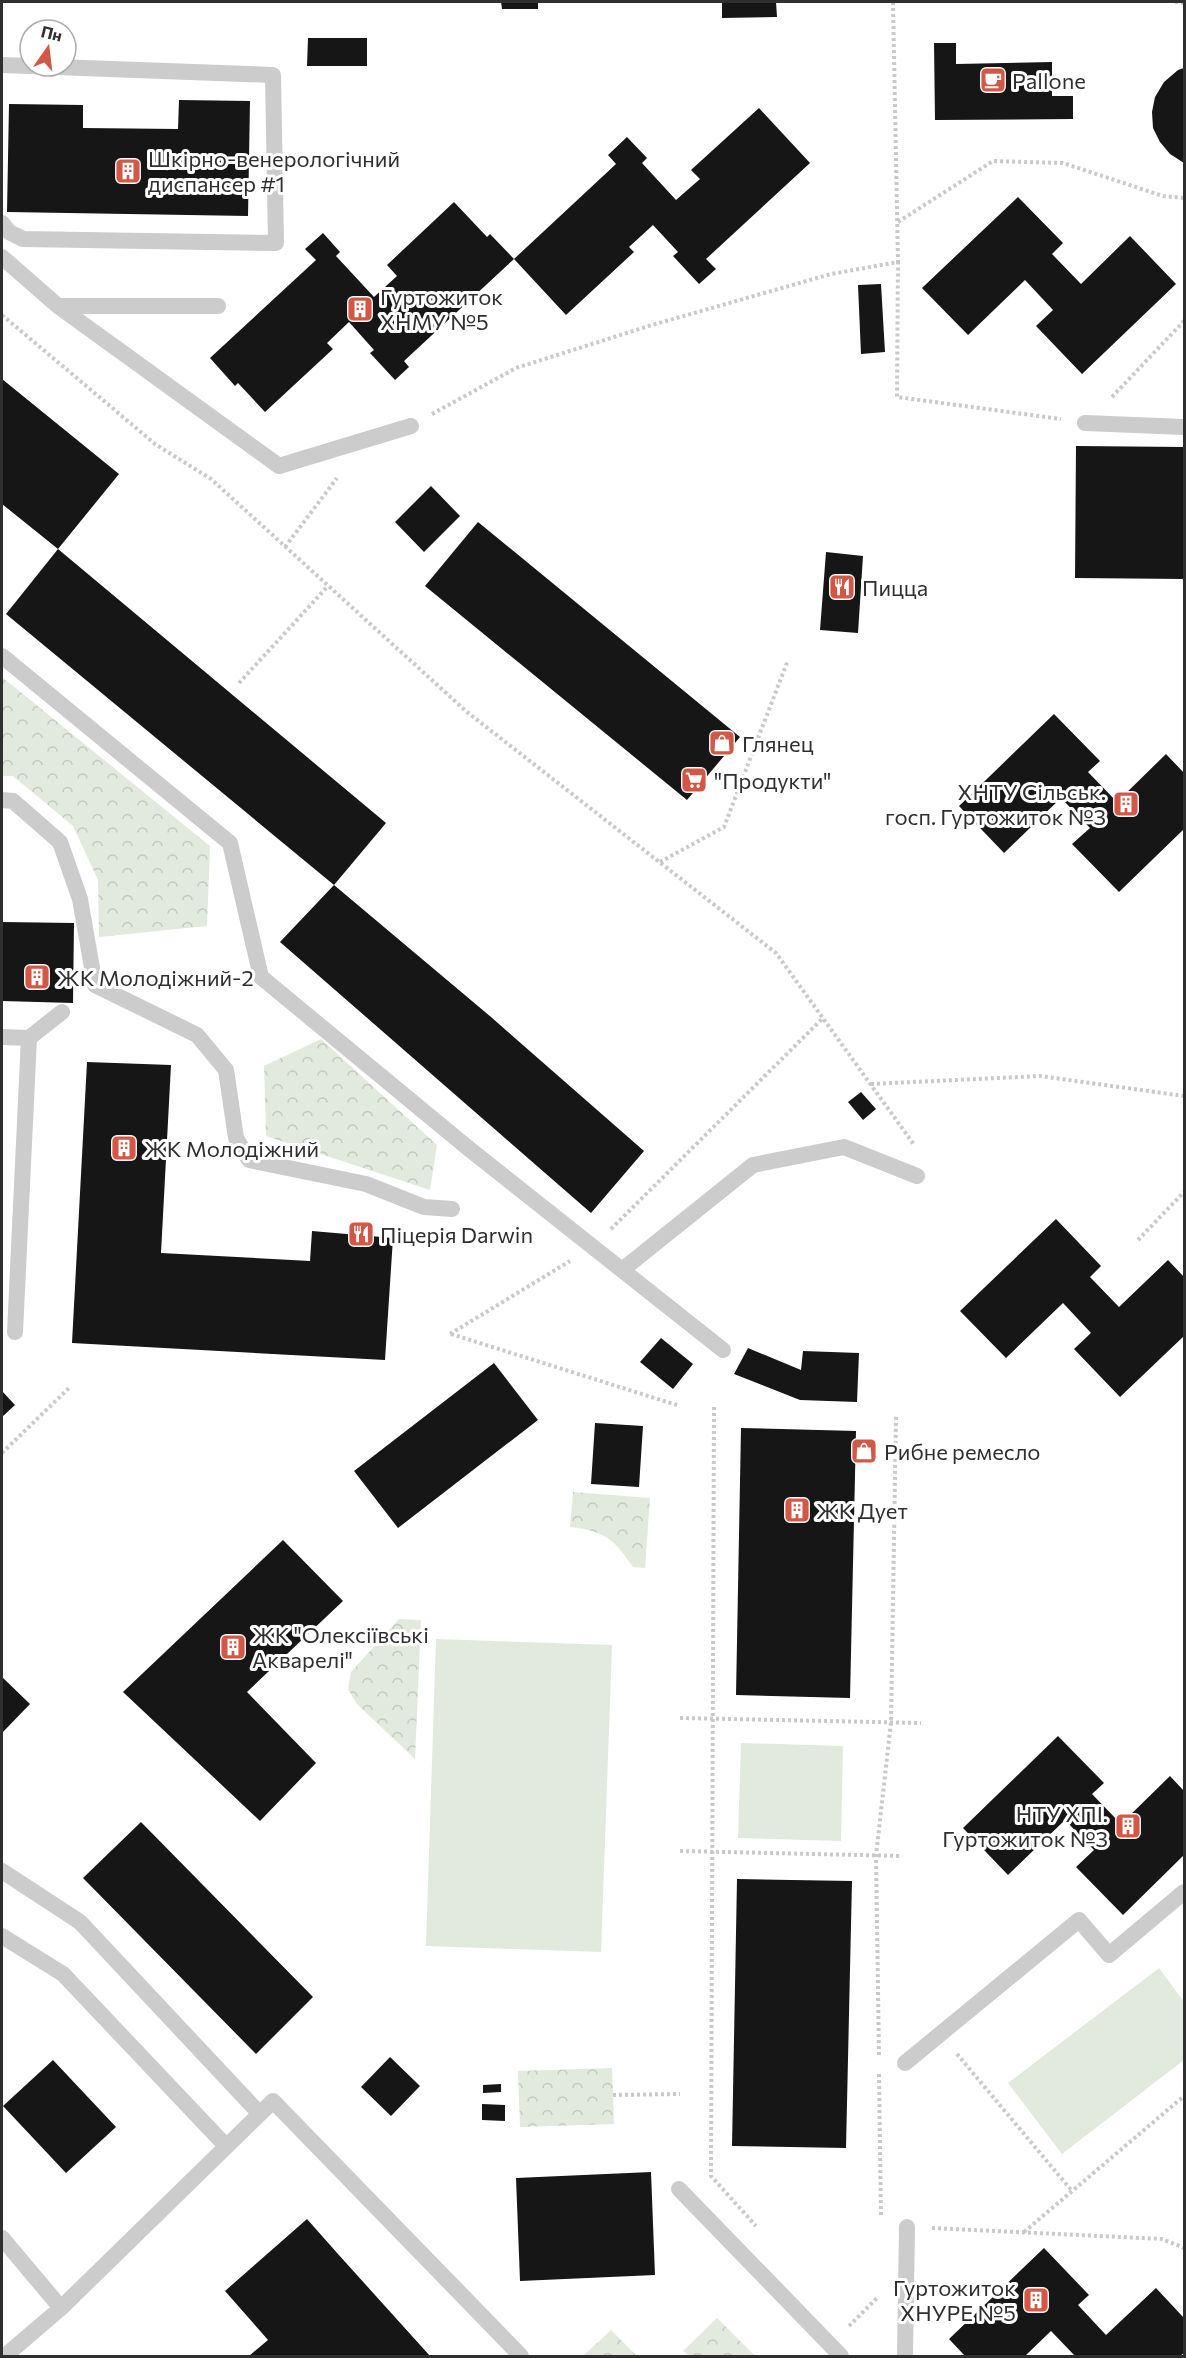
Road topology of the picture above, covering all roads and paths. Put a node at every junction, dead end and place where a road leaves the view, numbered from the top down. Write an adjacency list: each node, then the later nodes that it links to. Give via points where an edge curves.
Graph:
1 (893, 2): 6 (path)
2 (1175, 2): 3 (path)
3 (1185, 3)
4 (2, 65): 7 (lane, via 273,75 276,243 23,239)
5 (1185, 198): 6 (path, via 1163,196 1063,163 993,161)
6 (898, 222): 9 (path)
7 (2, 223)
8 (2, 256): 10 (lane)
9 (898, 262): 14 (path, via 897,397); 15 (path, via 831,273 516,368)
10 (57, 306): 11 (lane); 15 (lane, via 279,466)
11 (218, 306)
12 (2, 315): 18 (path, via 155,444 211,479)
13 (1185, 321): 14 (path)
14 (1085, 423): 16 (lane)
15 (411, 426)
16 (1185, 427)
17 (340, 474): 18 (path)
18 (285, 547): 19 (path)
19 (328, 586): 22 (path); 24 (path, via 467,712)
20 (2, 656): 36 (lane, via 230,843 261,977)
21 (788, 660): 24 (path, via 724,827)
22 (239, 683)
23 (2, 800): 34 (lane, via 13,801 60,842 80,899 93,987 197,1035 226,1070 236,1138 249,1160 366,1184 424,1208)
24 (660, 862): 26 (path, via 776,953)
25 (62, 1012): 28 (lane)
26 (823, 1018): 29 (path); 36 (path)
27 (2, 1036): 28 (lane)
28 (29, 1038): 38 (lane)
29 (870, 1084): 30 (path, via 1040,1076); 31 (path)
30 (1185, 1096)
31 (921, 1154)
32 (918, 1176): 37 (lane, via 844,1147 753,1166)
33 (1185, 1192): 35 (path)
34 (452, 1209)
35 (1138, 1240)
36 (593, 1247): 37 (lane); 41 (path, via 450,1334)
37 (622, 1270): 39 (lane)
38 (15, 1332)
39 (723, 1350)
40 (69, 1388): 44 (path)
41 (680, 1406)
42 (714, 1407): 46 (path)
43 (896, 1415): 47 (path)
44 (2, 1453)
45 (680, 1718): 46 (path)
46 (713, 1719): 47 (path); 50 (path)
47 (891, 1722): 48 (path); 51 (path)
48 (921, 1723)
49 (680, 1851): 50 (path)
50 (713, 1851): 51 (path); 69 (path, via 711,2176)
51 (876, 1856): 52 (path); 57 (path)
52 (902, 1856)
53 (2, 1871): 63 (lane, via 80,1922)
54 (1185, 1892): 56 (lane, via 1109,1955 1079,1920)
55 (2, 1936): 64 (lane, via 63,1974)
56 (940, 2034): 58 (lane); 66 (path)
57 (879, 2057)
58 (905, 2063)
59 (879, 2069): 67 (path)
60 (680, 2094): 61 (path)
61 (613, 2095)
62 (1185, 2096): 66 (path)
63 (260, 2114): 64 (lane); 77 (lane, via 273,2101)
64 (226, 2146): 74 (lane)
65 (679, 2189): 78 (lane)
66 (1072, 2192): 70 (path)
67 (881, 2223)
68 (907, 2227): 70 (path); 79 (lane)
69 (759, 2229)
70 (1024, 2232): 72 (path, via 1162,2239)
71 (2, 2238): 74 (lane)
72 (1185, 2248)
73 (882, 2294): 75 (path)
74 (61, 2308): 76 (lane)
75 (847, 2328)
76 (5, 2356)
77 (521, 2356)
78 (841, 2356)
79 (905, 2356)

